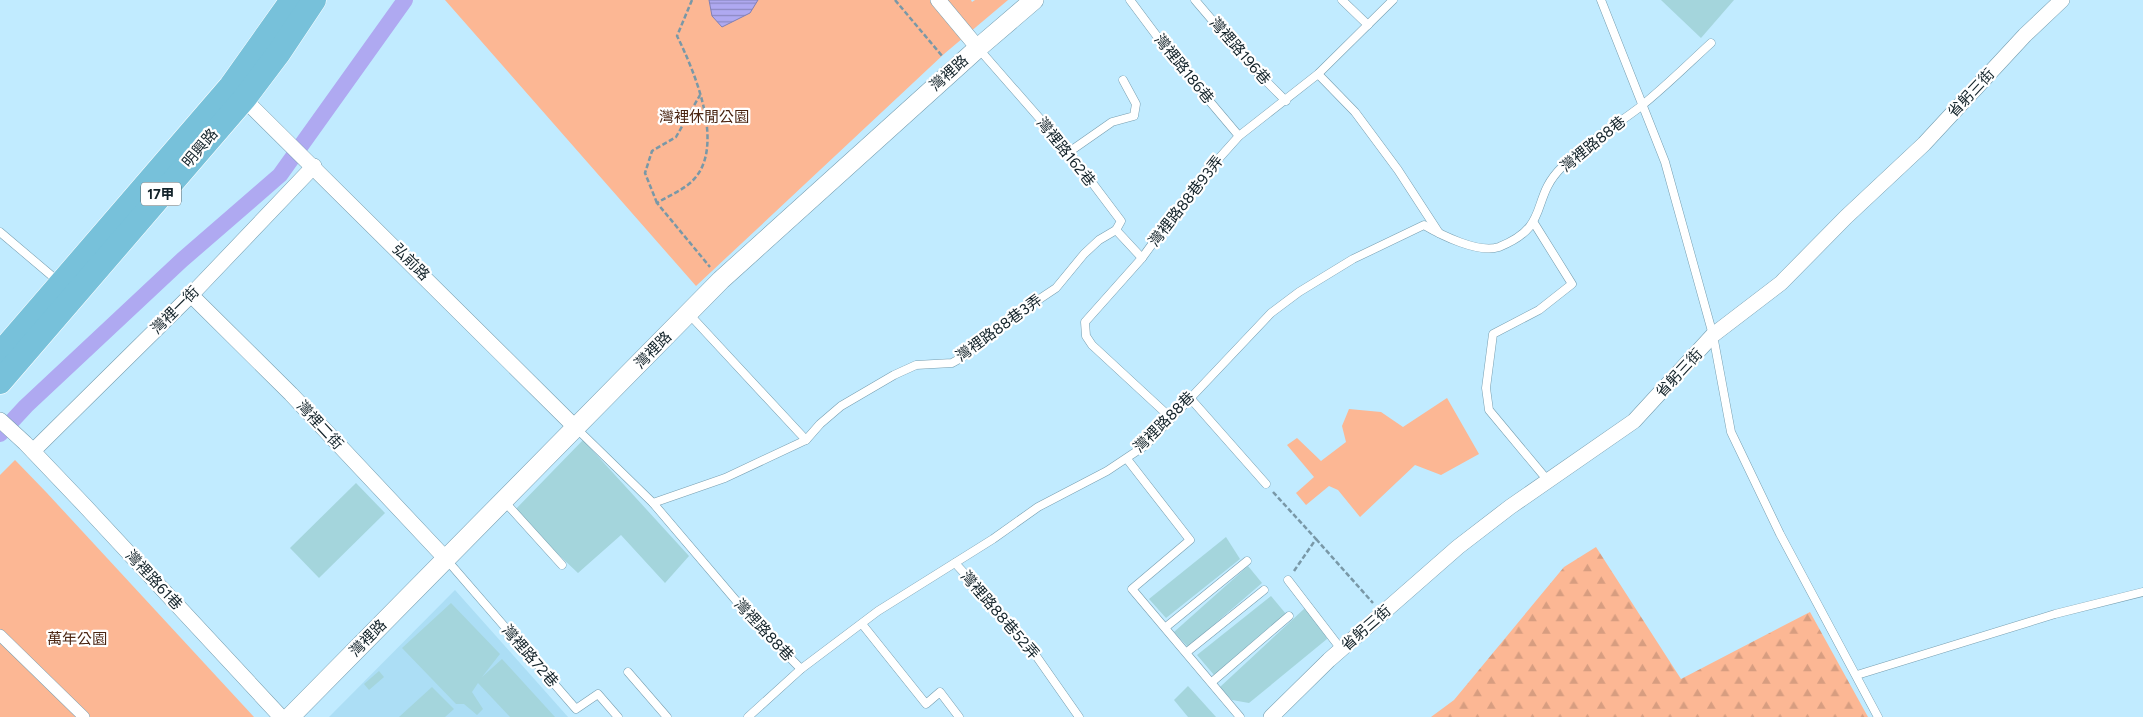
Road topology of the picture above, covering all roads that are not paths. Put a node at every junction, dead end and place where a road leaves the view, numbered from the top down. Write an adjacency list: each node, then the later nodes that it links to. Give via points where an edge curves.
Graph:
1 (292, 0): 27 (main road, 明興路 / 17甲, via 231,86)
2 (314, 0): 16 (main road, 明興路 / 17甲)
3 (938, 0): 13 (street)
4 (1034, 0): 13 (street, 灣裡路)
5 (1130, 0): 19 (lane, 灣裡路186巷, via 1174,59)
6 (1195, 0): 17 (lane, 灣裡路196巷, via 1252,68)
7 (1342, 0): 11 (lane)
8 (1393, 0): 11 (lane, 灣裡路88巷93弄)
9 (1601, 0): 18 (lane)
10 (2062, 0): 30 (street, 省躬三街, via 1924,144 1781,283)
11 (1368, 25): 14 (lane, 灣裡路88巷93弄)
12 (1711, 43): 18 (lane, 灣裡路88巷)
13 (978, 48): 20 (lane, 灣裡路162巷); 29 (street, 灣裡路, via 721,280)
14 (1318, 74): 17 (lane, 灣裡路88巷93弄); 25 (lane, via 1355,112)
15 (1123, 80): 20 (lane, via 1136,104 1134,116 1112,122)
16 (244, 98): 21 (street, 弘前路); 32 (main road, 明興路 / 17甲)
17 (1286, 101): 19 (lane, 灣裡路88巷93弄)
18 (1641, 106): 22 (lane, 灣裡路88巷, via 1562,167 1548,184); 30 (lane, via 1665,162)
19 (1239, 136): 26 (lane, 灣裡路88巷93弄, via 1196,184)
20 (1069, 152): 23 (lane, 灣裡路162巷, via 1121,221)
21 (314, 165): 28 (street, 灣裡一街); 36 (street, 弘前路)
22 (1534, 223): 25 (lane, 灣裡路88巷, via 1522,236 1497,248 1480,248); 40 (lane, via 1572,284 1539,310 1493,334 1486,388 1490,410)
23 (1116, 230): 26 (lane); 37 (lane, 灣裡路88巷3弄, via 1084,254 1056,288 1005,322 961,358 952,363 916,365 894,375 841,406)
24 (0, 232): 27 (lane)
25 (1440, 234): 33 (lane, 灣裡路88巷, via 1424,225 1353,259 1299,292 1271,313)
26 (1142, 258): 34 (lane, 灣裡路88巷93弄, via 1085,322 1084,329 1092,345)
27 (61, 284): 31 (main road, 明興路 / 17甲)
28 (190, 295): 38 (street, 灣裡一街); 44 (street, 灣裡二街, via 291,394)
29 (689, 314): 36 (street, 灣裡路); 37 (lane)
30 (1713, 335): 40 (street, 省躬三街, via 1634,421); 59 (lane, via 1731,432 1780,534)
31 (0, 354)
32 (0, 382)
33 (1190, 398): 34 (lane, 灣裡路88巷); 41 (lane)
34 (1171, 418): 39 (lane, 灣裡路88巷, via 1146,445)
35 (0, 420): 38 (street, 灣裡路61巷)
36 (576, 428): 42 (street, 灣裡路); 43 (lane, 灣裡路88巷)
37 (806, 440): 43 (lane, 灣裡路88巷3弄, via 725,478)
38 (29, 447): 62 (street, 灣裡路61巷)
39 (1127, 459): 46 (lane, 灣裡路88巷, via 1038,507); 53 (lane, via 1190,540 1132,589)
40 (1549, 482): 55 (street, 省躬三街, via 1458,547)
41 (1266, 484)
42 (504, 502): 44 (street, 灣裡路); 47 (lane)
43 (653, 503): 57 (lane, 灣裡路88巷, via 750,617)
44 (446, 559): 63 (street, 灣裡路); 64 (lane, 灣裡路72巷, via 576,709 598,694)
45 (1247, 561): 53 (lane)
46 (955, 563): 52 (lane, 灣裡路88巷); 68 (lane, 灣裡路88巷52弄, via 1025,640)
47 (562, 565)
48 (1288, 580): 55 (lane)
49 (1264, 590): 56 (lane)
50 (2143, 592): 59 (lane, via 2055,614)
51 (1289, 616): 60 (lane)
52 (862, 624): 57 (lane, 灣裡路88巷); 67 (lane, via 926,704 940,692)
53 (1166, 627): 56 (lane)
54 (0, 635): 61 (street)
55 (1341, 650): 70 (street, 省躬三街)
56 (1187, 652): 60 (lane)
57 (801, 669): 66 (lane)
58 (628, 672): 65 (lane)
59 (1856, 675): 71 (lane)
60 (1212, 682): 69 (lane)
61 (84, 717)
62 (281, 717)
63 (290, 717)
64 (618, 717)
65 (667, 717)
66 (748, 717)
67 (959, 717)
68 (1079, 717)
69 (1240, 717)
70 (1271, 717)
71 (1878, 717)

